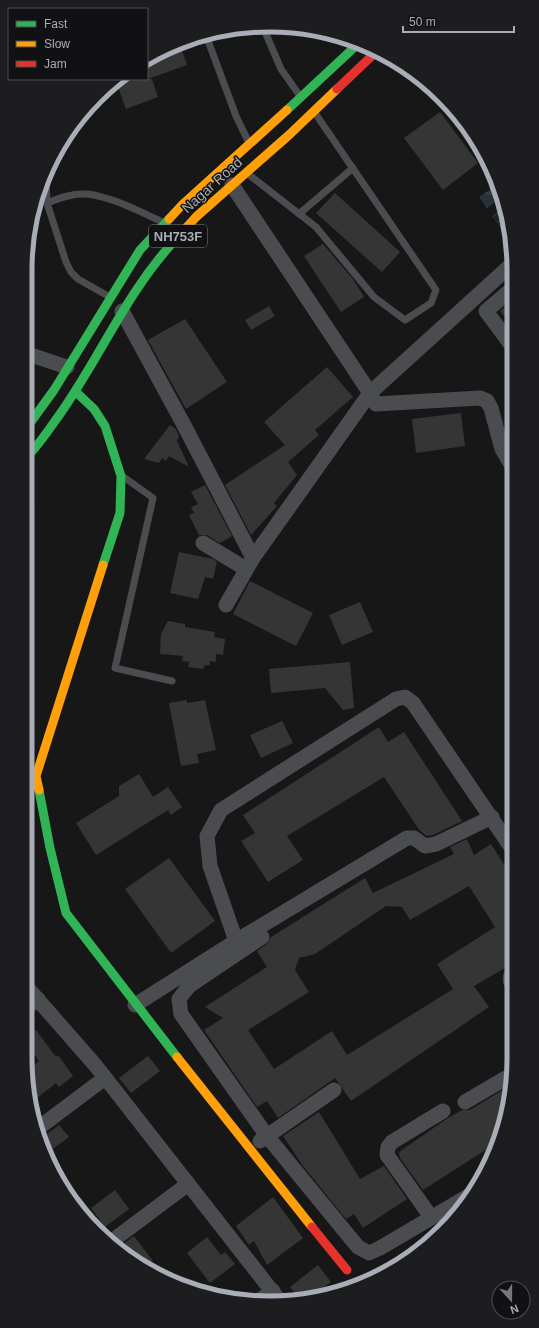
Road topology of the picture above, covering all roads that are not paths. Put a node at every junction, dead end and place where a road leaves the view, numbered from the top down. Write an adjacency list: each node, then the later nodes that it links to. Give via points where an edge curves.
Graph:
1 (265, 32): 5 (lane, via 281,69)
2 (208, 40): 7 (lane, via 236,116)
3 (353, 48): 5 (main road, Nagar Road / NH753F)
4 (373, 55): 6 (main road, Nagar Road / NH753F)
5 (301, 98): 7 (main road, Nagar Road / NH753F)
6 (314, 111): 8 (lane); 9 (main road, Nagar Road / NH753F)
7 (250, 144): 14 (main road, Nagar Road / NH753F)
8 (353, 168): 13 (lane); 13 (lane, via 436,290 431,303 405,320 374,297 316,227)
9 (246, 173): 10 (main road, Nagar Road / NH753F); 13 (lane)
10 (232, 185): 18 (main road, Nagar Road / NH753F, via 196,217 155,261); 23 (street)
11 (47, 188): 12 (lane)
12 (48, 203): 14 (lane, via 66,196 87,194 108,199); 17 (lane, via 71,272 78,279)
13 (299, 214)
14 (165, 223): 17 (main road, Nagar Road / NH753F, via 140,250)
15 (507, 269): 23 (street)
16 (507, 293): 19 (street, via 486,311)
17 (110, 297): 21 (main road, Nagar Road / NH753F)
18 (122, 311): 22 (main road, Nagar Road / NH753F); 29 (street, via 185,427)
19 (507, 339)
20 (32, 355): 21 (street)
21 (67, 367): 24 (main road, Nagar Road / NH753F)
22 (76, 392): 26 (main road, Nagar Road / NH753F); 27 (main road, via 94,409 105,426)
23 (370, 393): 25 (street, via 376,404 480,398 487,401 491,408); 29 (street)
24 (32, 420)
25 (507, 448)
26 (32, 452)
27 (121, 476): 31 (lane, via 153,498 115,668); 39 (main road, via 120,513 36,776 66,913)
28 (203, 543): 29 (street)
29 (249, 564): 30 (street)
30 (226, 605)
31 (172, 681)
32 (492, 817): 33 (street); 35 (street, via 436,844 425,846 414,838 408,838); 35 (street, via 413,703 405,697 396,699 221,810 207,836 210,866)
33 (507, 840)
34 (300, 913): 46 (street, via 189,986 179,999 181,1014)
35 (236, 941): 39 (street)
36 (32, 993): 37 (street)
37 (38, 999): 38 (street); 40 (street)
38 (32, 1004)
39 (135, 1005): 47 (main road)
40 (105, 1078): 45 (street); 48 (street)
41 (506, 1078): 43 (street)
42 (334, 1090): 46 (street)
43 (465, 1102)
44 (443, 1111): 50 (street, via 392,1142 387,1155)
45 (42, 1125)
46 (268, 1136): 47 (street); 50 (street, via 358,1247 369,1253)
47 (250, 1149): 52 (main road)
48 (188, 1184): 51 (street); 53 (street)
49 (459, 1201): 50 (street)
50 (431, 1217)
51 (115, 1239)
52 (347, 1270)
53 (276, 1295)

